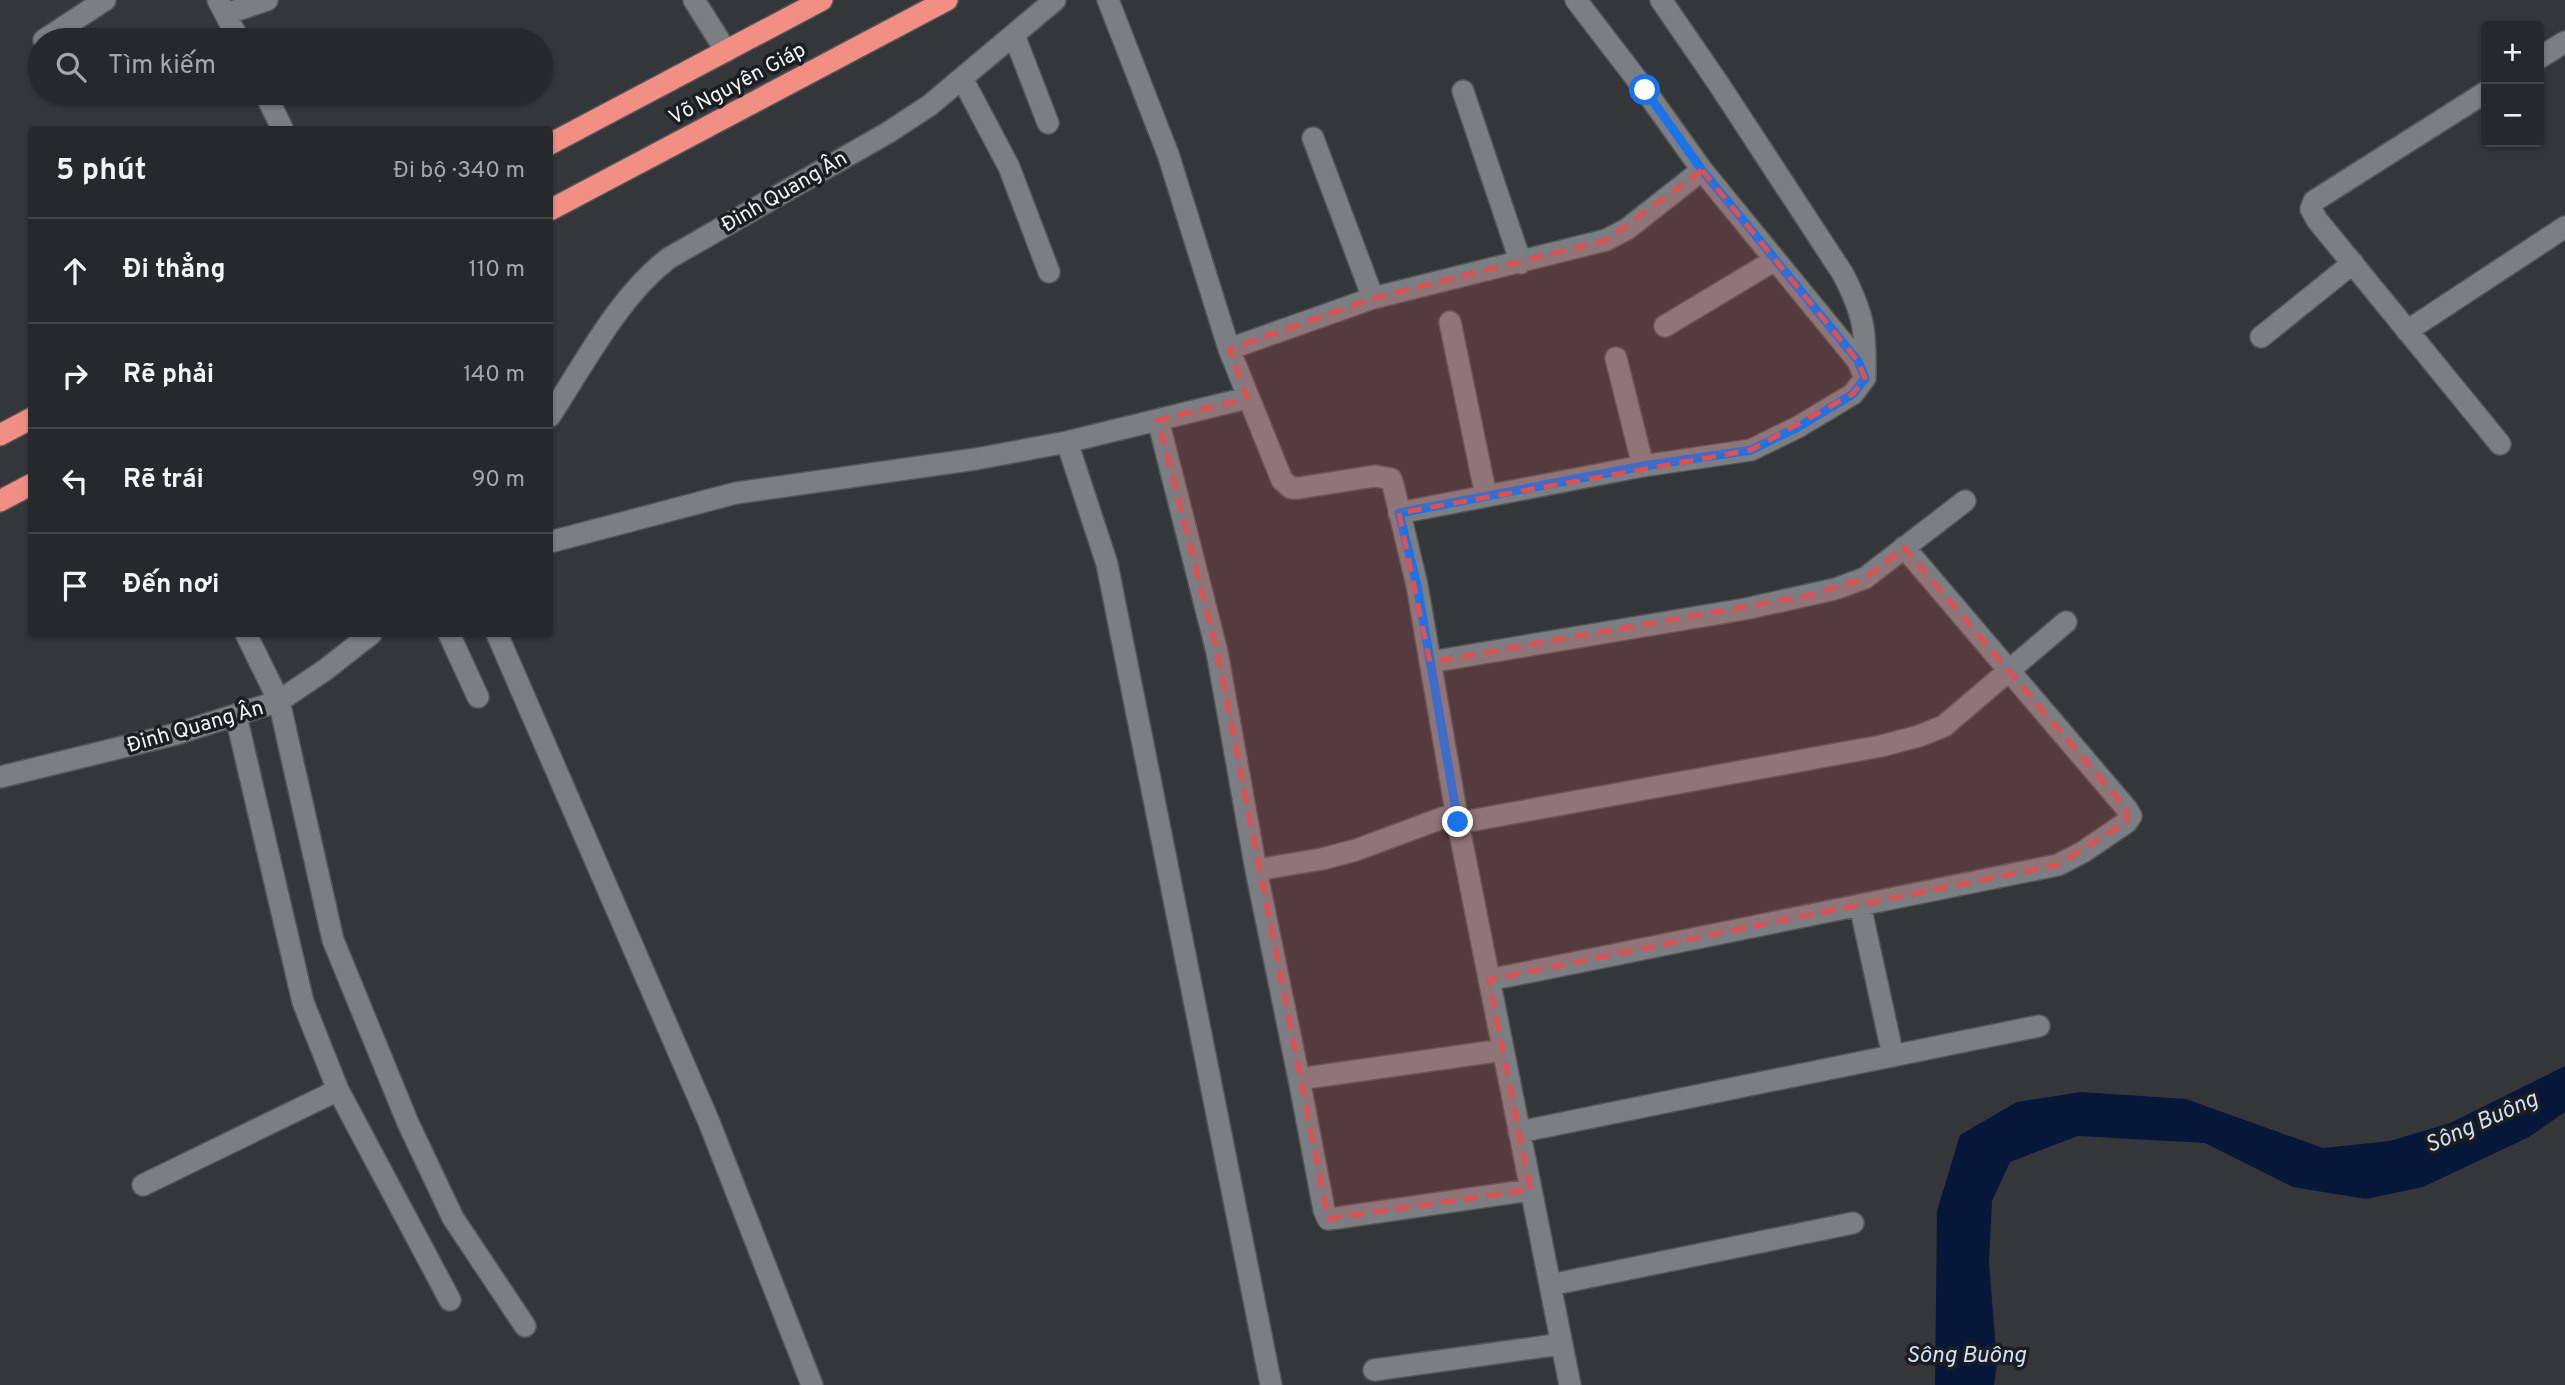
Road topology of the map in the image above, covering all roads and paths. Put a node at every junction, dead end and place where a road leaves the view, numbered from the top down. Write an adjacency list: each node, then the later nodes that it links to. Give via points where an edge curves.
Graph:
1 (105, 0): 11 (street)
2 (267, 0): 10 (street)
3 (694, 0): 15 (street)
4 (822, 0): 15 (highway, Võ Nguyên Giáp)
5 (947, 0): 26 (highway, Võ Nguyên Giáp)
6 (1055, 0): 13 (street, Đinh Quang Ân)
7 (1108, 0): 37 (street, via 1168,154)
8 (1576, 0): 25 (street)
9 (1661, 0): 39 (street, via 1843,274 1864,323)
10 (222, 7): 12 (street)
11 (62, 28)
12 (233, 28)
13 (1014, 35): 17 (street, Đinh Quang Ân); 21 (street)
14 (2565, 42): 16 (street)
15 (726, 51): 24 (highway, Võ Nguyên Giáp)
16 (2544, 55)
17 (962, 80): 31 (street, via 1009,166); 41 (street, Đinh Quang Ân, via 889,132 669,257 646,275)
18 (1463, 91): 29 (street)
19 (2481, 95): 30 (street, via 2314,201 2311,209 2317,220)
20 (271, 105): 22 (street)
21 (1048, 123)
22 (281, 126)
23 (1313, 138): 32 (street)
24 (553, 142)
25 (1702, 170): 28 (street); 29 (street, via 1606,240)
26 (553, 208)
27 (2565, 227): 35 (street)
28 (1775, 260): 34 (street); 39 (street, via 1858,361)
29 (1521, 263): 32 (street)
30 (2353, 263): 35 (street); 36 (street)
31 (1049, 272)
32 (1373, 298): 37 (street)
33 (1450, 322): 49 (street)
34 (1665, 326)
35 (2407, 331): 46 (street)
36 (2261, 337)
37 (1229, 349): 40 (street)
38 (1616, 358): 47 (street)
39 (1865, 378): 47 (street, via 1853,394 1751,450)
40 (1247, 398): 43 (street); 52 (street, via 1285,485 1299,488 1383,477 1391,479)
41 (553, 411)
42 (28, 420): 44 (highway)
43 (1158, 420): 45 (street); 67 (street, via 1217,652)
44 (0, 435)
45 (1067, 442): 53 (street, via 736,493); 85 (street, via 1107,564)
46 (2500, 444)
47 (1643, 466): 49 (street)
48 (28, 486): 50 (highway)
49 (1486, 496): 52 (street)
50 (0, 501)
51 (1965, 501): 54 (street)
52 (1399, 513): 60 (street)
53 (553, 541)
54 (1904, 547): 60 (street, via 1865,578 1810,595); 61 (street)
55 (2066, 622): 61 (street)
56 (247, 637): 63 (street)
57 (367, 637): 63 (street, Đinh Quang Ân)
58 (450, 637): 62 (street)
59 (497, 637): 84 (street, via 709,1122)
60 (1430, 662): 66 (street)
61 (2009, 669): 66 (street, via 1944,726 1919,736); 68 (street, via 2131,816 2058,865)
62 (478, 697)
63 (279, 701): 64 (street, Đinh Quang Ân); 81 (street, via 333,940 408,1123 453,1218)
64 (236, 716): 65 (street, Đinh Quang Ân); 74 (street, via 303,1002)
65 (0, 777)
66 (1457, 818): 67 (street, via 1322,859); 69 (street)
67 (1256, 870): 73 (street)
68 (1860, 905): 69 (street); 72 (street)
69 (1489, 980): 71 (street)
70 (2039, 1026): 72 (street)
71 (1503, 1050): 73 (street); 75 (street)
72 (1893, 1056): 75 (street)
73 (1300, 1079): 77 (street, via 1328,1219)
74 (338, 1090): 76 (street); 80 (street)
75 (1520, 1132): 77 (street)
76 (143, 1185)
77 (1531, 1190): 79 (street)
78 (1853, 1223): 79 (street)
79 (1550, 1285): 82 (street)
80 (450, 1300)
81 (525, 1326)
82 (1562, 1344): 83 (street); 86 (street)
83 (1374, 1370)
84 (812, 1385)
85 (1271, 1385)
86 (1570, 1385)

